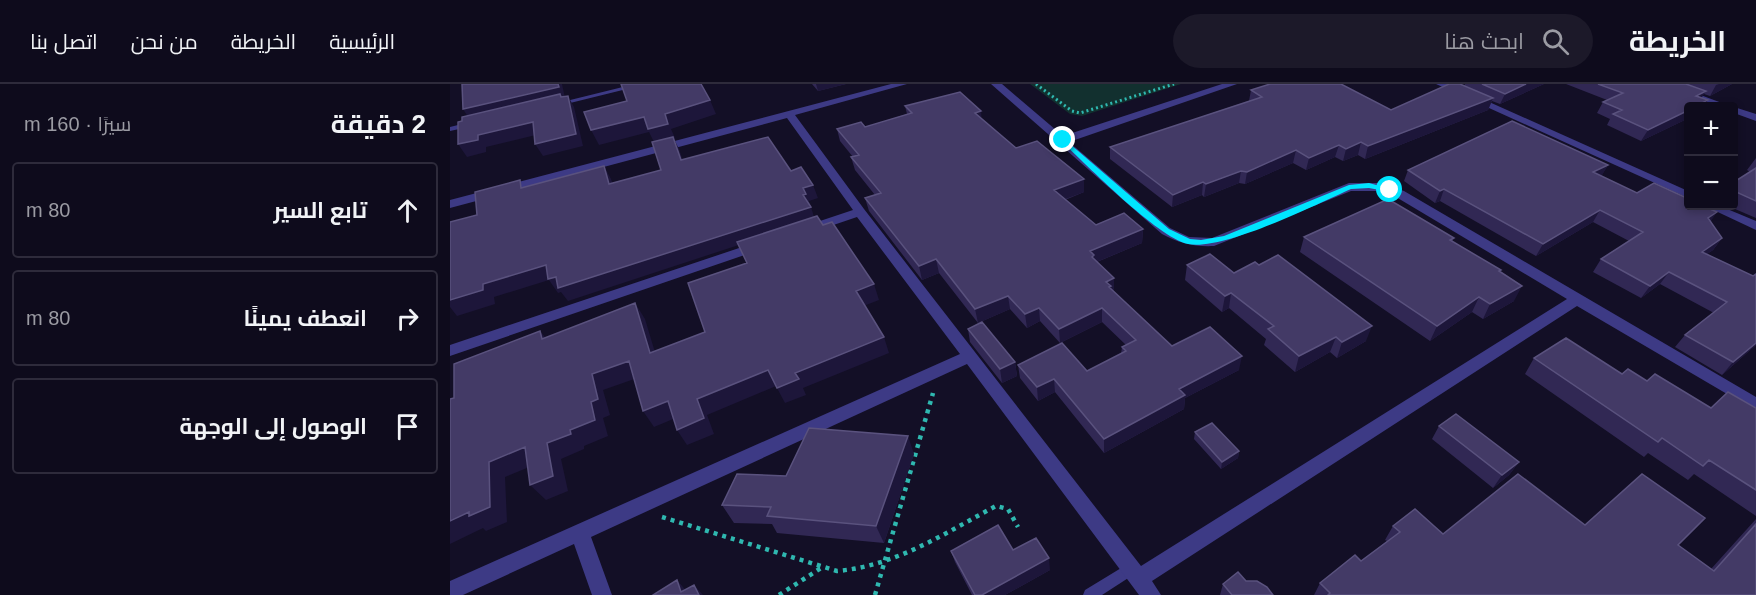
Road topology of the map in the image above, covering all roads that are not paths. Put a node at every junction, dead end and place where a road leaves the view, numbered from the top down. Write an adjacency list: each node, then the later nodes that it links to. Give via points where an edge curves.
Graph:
1 (599, 84): 8 (lane)
2 (644, 84): 8 (lane)
3 (902, 84): 12 (street)
4 (996, 84): 16 (street)
5 (1232, 84): 16 (street)
6 (1442, 84): 17 (street)
7 (1662, 84): 9 (street)
8 (603, 93): 10 (lane)
9 (1714, 102)
10 (548, 106)
11 (1738, 111): 13 (street)
12 (789, 114): 18 (street); 20 (street)
13 (1756, 118)
14 (483, 121): 15 (lane)
15 (450, 129)
16 (1063, 140): 24 (street, via 1166,231 1188,241 1215,242 1349,187 1380,187 1400,194)
17 (1684, 193)
18 (450, 204)
19 (1721, 210): 21 (street)
20 (860, 212): 22 (street); 26 (street)
21 (1756, 226)
22 (793, 234)
23 (771, 242): 25 (street)
24 (1576, 300): 27 (street); 29 (street)
25 (450, 351)
26 (970, 356): 28 (street); 29 (street)
27 (1756, 405)
28 (580, 534): 30 (street); 31 (street)
29 (1135, 573): 32 (lane); 33 (street)
30 (450, 591)
31 (602, 595)
32 (1090, 595)
33 (1151, 595)

